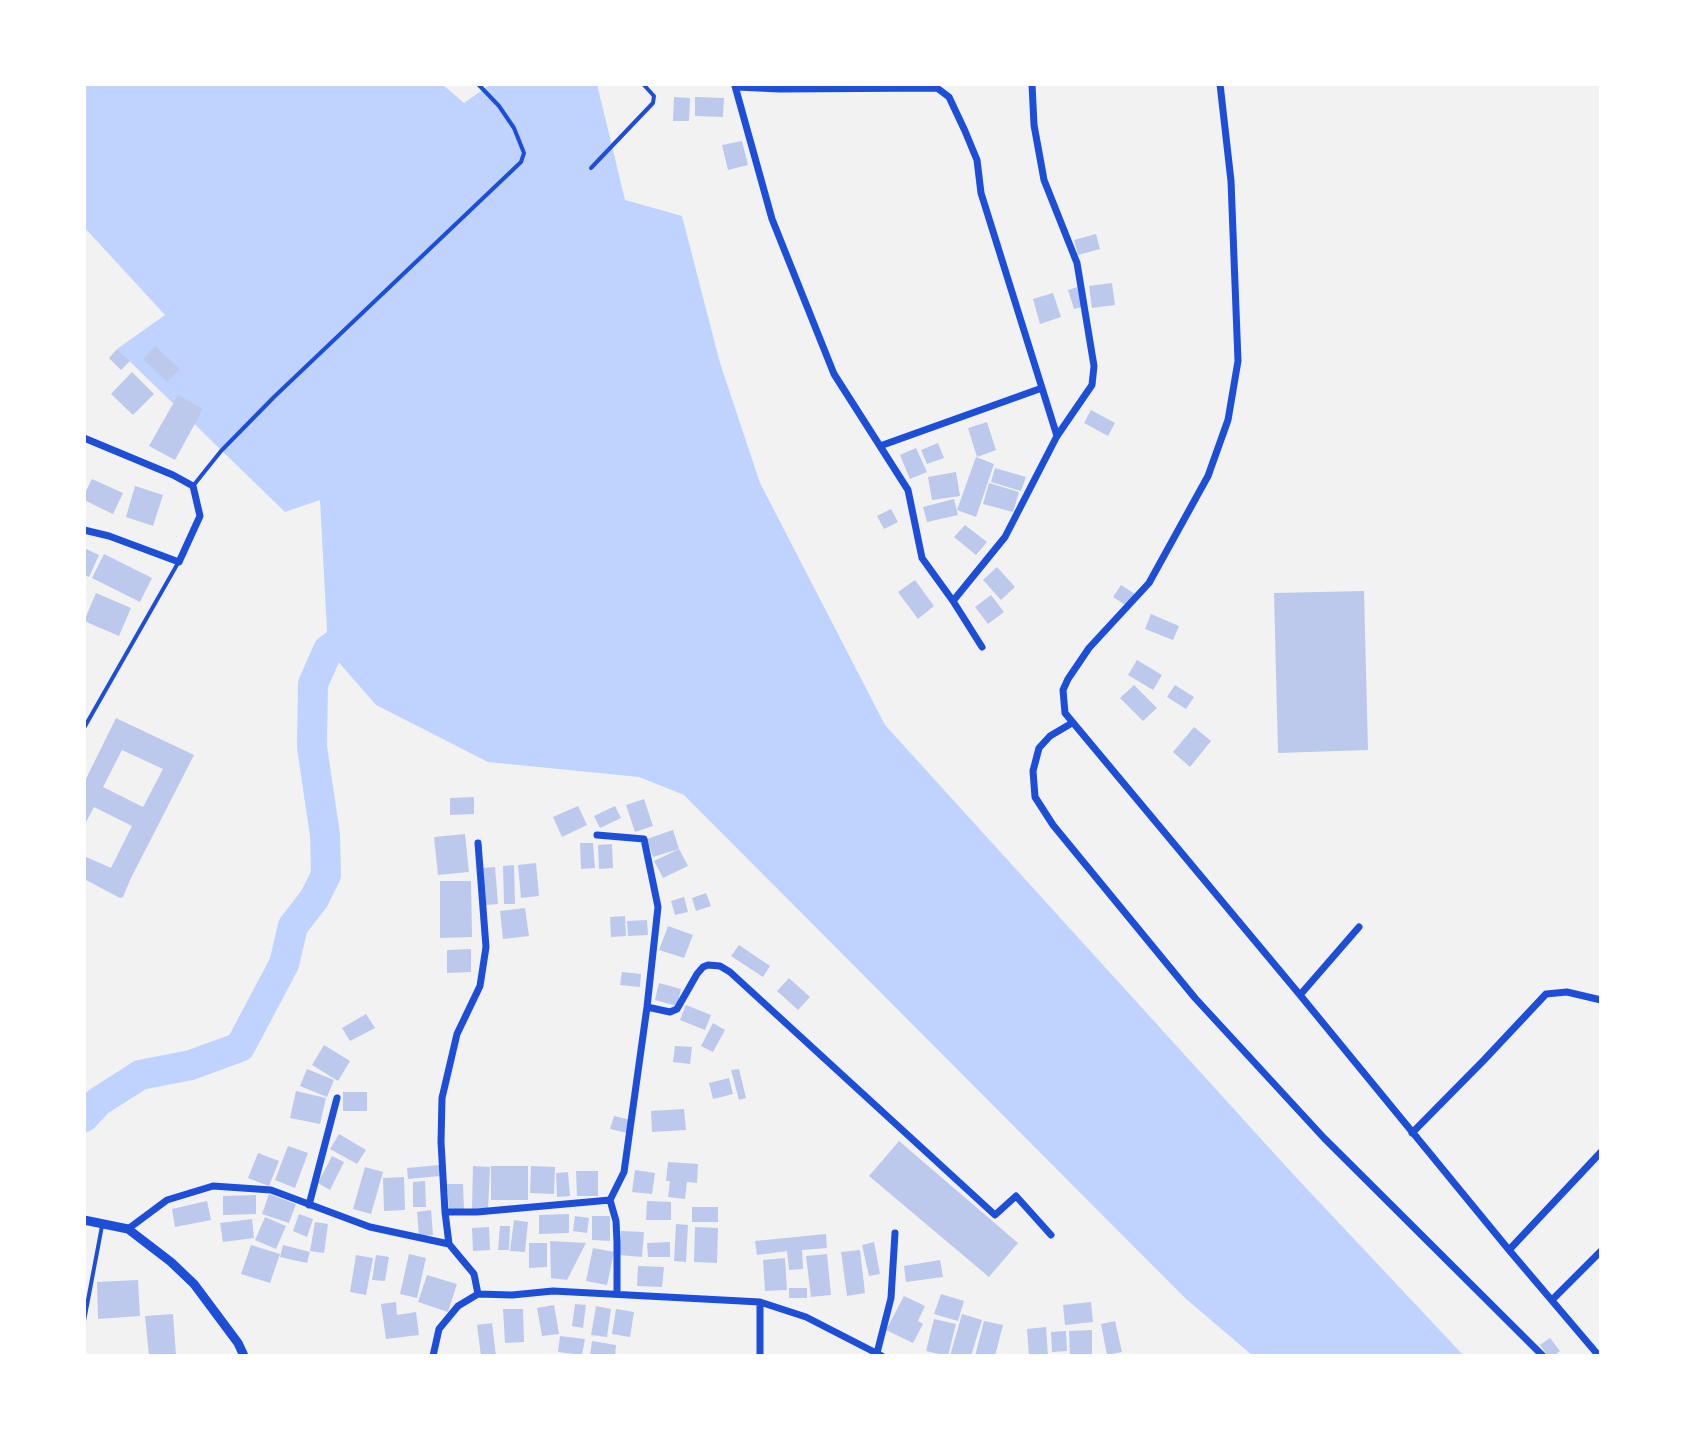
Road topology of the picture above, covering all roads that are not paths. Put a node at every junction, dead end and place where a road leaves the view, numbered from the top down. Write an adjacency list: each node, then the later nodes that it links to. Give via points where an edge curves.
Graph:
1 (478, 84): 11 (lane, via 514,128 524,153 521,162 274,397)
2 (643, 84): 6 (lane, via 654,96 653,103)
3 (1032, 84): 8 (street, via 1044,180 1077,263 1094,366 1092,385)
4 (1220, 84): 16 (street, via 1231,181 1238,361 1228,420 1208,476 1149,583 1068,679 1063,690 1065,713)
5 (735, 85): 7 (street, via 937,88 949,97 977,160 981,193); 10 (street, via 777,233 834,374)
6 (591, 168)
7 (1042, 388): 8 (street); 10 (street)
8 (1057, 436): 14 (street, via 1005,537)
9 (84, 438): 11 (street)
10 (880, 446): 14 (street, via 908,490 922,558)
11 (193, 486): 13 (street, via 200,516)
12 (84, 530): 13 (street)
13 (179, 562): 17 (lane)
14 (953, 601): 15 (street)
15 (982, 647)
16 (1072, 723): 21 (street); 47 (street, via 1039,748 1033,771 1035,797 1053,825 1195,998 1313,1126)
17 (84, 728)
18 (597, 835): 23 (street, via 644,839 658,907)
19 (478, 843): 29 (street, via 486,947 480,986 457,1034 442,1098)
20 (1359, 927): 21 (street)
21 (1300, 995): 25 (street)
22 (1601, 1000): 25 (street, via 1567,992 1546,994)
23 (647, 1007): 27 (street, via 624,1172); 34 (street, via 677,1009 703,967 720,966 995,1215 1016,1196)
24 (337, 1098): 28 (street)
25 (1412, 1133): 36 (street)
26 (1601, 1152): 36 (street)
27 (610, 1200): 29 (street); 39 (street, via 616,1221)
28 (309, 1205): 32 (street, via 271,1190 213,1186 167,1200); 35 (street, via 370,1227)
29 (445, 1212): 35 (street)
30 (84, 1220): 31 (street)
31 (103, 1223): 32 (street); 42 (lane)
32 (128, 1229): 44 (street, via 194,1284)
33 (895, 1233): 43 (street)
34 (1051, 1235)
35 (449, 1244): 38 (street, via 474,1274)
36 (1509, 1250): 40 (street)
37 (1601, 1251): 40 (street)
38 (478, 1294): 39 (street); 45 (street, via 458,1306 439,1329)
39 (617, 1294): 41 (street)
40 (1552, 1300): 48 (street)
41 (760, 1302): 43 (street, via 806,1317); 46 (street)
42 (84, 1321)
43 (880, 1355)
44 (244, 1356)
45 (433, 1356)
46 (760, 1356)
47 (1543, 1356)
48 (1599, 1356)

